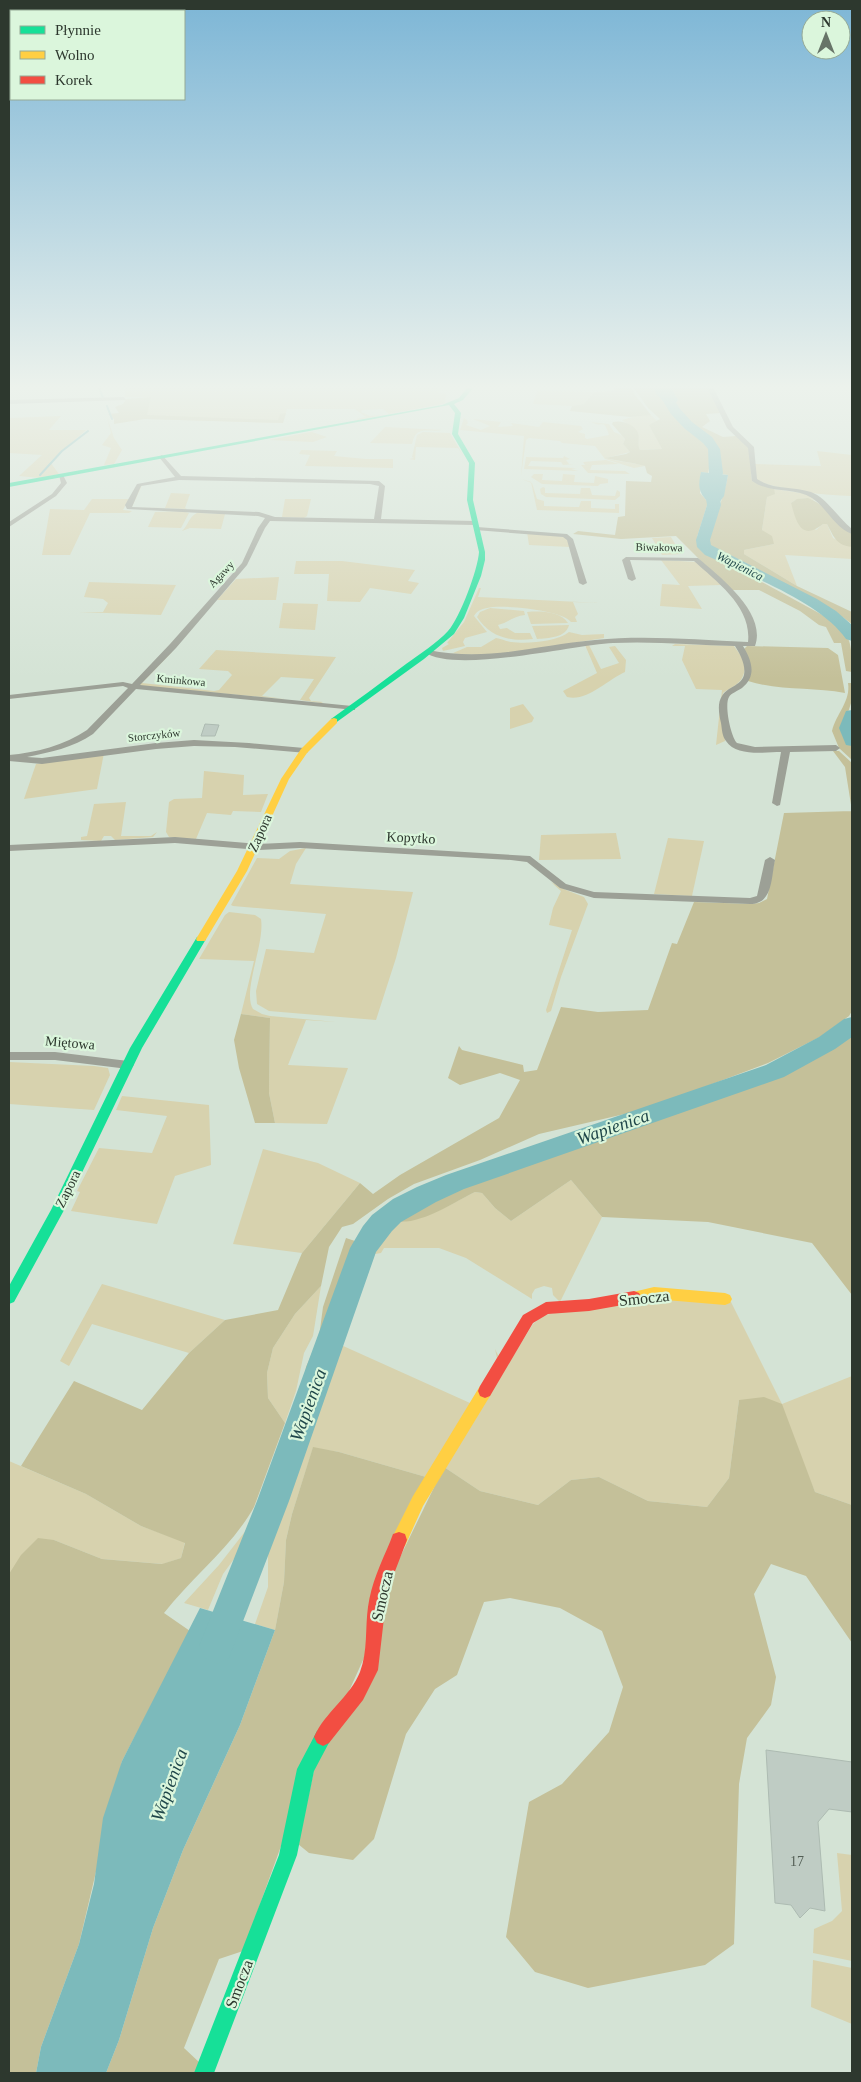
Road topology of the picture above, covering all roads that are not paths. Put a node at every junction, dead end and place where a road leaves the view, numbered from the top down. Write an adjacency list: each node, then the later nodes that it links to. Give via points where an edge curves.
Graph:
1 (63, 484): 8 (street, via 56,493)
2 (144, 484): 6 (street, via 139,485 128,506 134,509 259,514)
3 (379, 484): 7 (street, via 382,486)
4 (471, 484): 9 (street, Zapora)
5 (762, 484): 10 (street, via 814,495 839,523)
6 (272, 518): 7 (street); 15 (street, Agawy, via 264,522 245,564 173,646)
7 (376, 521): 9 (street)
8 (9, 525)
9 (476, 526): 12 (street, via 564,535 570,539); 14 (street, Zapora, via 482,552 477,576 456,624)
10 (852, 532)
11 (632, 578): 13 (street, Biwakowa, via 625,560 628,558 696,559 747,612 752,626 752,644)
12 (583, 583)
13 (738, 644): 14 (street, via 597,642 480,658); 19 (street, via 748,659 748,671 742,684 724,698 724,720 730,741 742,748)
14 (428, 652): 17 (street, Zapora)
15 (133, 685): 16 (street, Kminkowa, via 116,684); 17 (street, Kminkowa); 21 (street, Agawy, via 85,736 56,748)
16 (9, 697)
17 (352, 708): 20 (street, Zapora)
18 (836, 748): 19 (street)
19 (785, 749): 22 (street)
20 (304, 751): 21 (street, Storczyków, via 194,743 41,761); 23 (street, Zapora, via 282,782)
21 (13, 757)
22 (777, 803)
23 (254, 846): 24 (street, Kopytko, via 160,840); 25 (street, Kopytko, via 316,846 522,857 536,862 564,886 594,895 750,901 762,897); 27 (street, Zapora)
24 (9, 848)
25 (770, 860)
26 (9, 1056): 27 (street, Miętowa, via 56,1056)
27 (128, 1065): 28 (street, Zapora, via 39,1247)
28 (9, 1298)
29 (725, 1299): 30 (street, Smocza, via 654,1293 589,1305 546,1308 528,1319 418,1501 392,1554 376,1607 373,1651 367,1677 329,1728 306,1769 288,1855)
30 (204, 2073)

